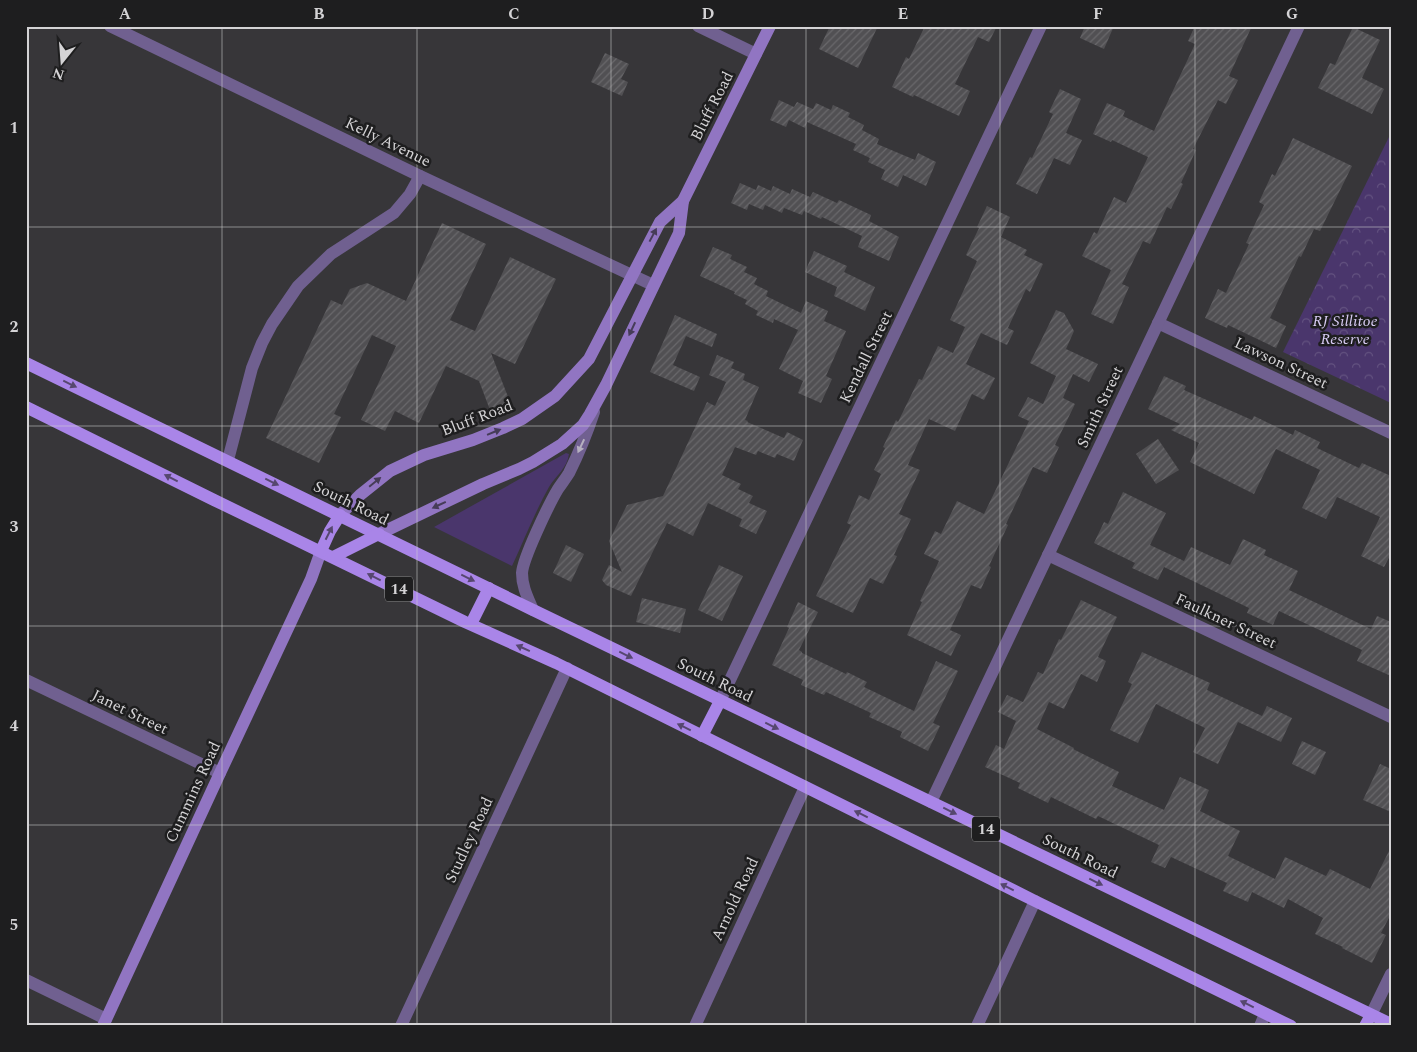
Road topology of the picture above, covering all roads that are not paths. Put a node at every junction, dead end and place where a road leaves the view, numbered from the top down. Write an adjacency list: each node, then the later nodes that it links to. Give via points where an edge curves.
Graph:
1 (110, 26): 7 (street, Kelly Avenue)
2 (698, 26): 6 (street)
3 (770, 26): 6 (main road, Bluff Road)
4 (1041, 26): 28 (street, Kendall Street)
5 (1299, 26): 11 (street, Smith Street)
6 (756, 54): 8 (main road, Bluff Road)
7 (420, 176): 9 (street, Kelly Avenue); 16 (street, via 394,213 331,254 298,286 272,324 252,368)
8 (683, 201): 9 (main road, Bluff Road, one-way to 8, via 660,222); 10 (main road, Bluff Road, via 679,232)
9 (632, 275): 10 (street, Kelly Avenue); 17 (main road, Bluff Road, one-way to 9, via 390,471 424,455 503,428 555,396 589,359)
10 (653, 285): 13 (main road, Bluff Road, one-way to 13)
11 (1158, 323): 15 (street, Lawson Street); 20 (street, Smith Street)
12 (26, 363): 16 (main road, South Road / 14, one-way to 16)
13 (598, 400): 18 (main road, Bluff Road, one-way to 18, via 583,425 553,450); 24 (street, Bluff Road, one-way to 24, via 583,442 556,492 522,570)
14 (26, 407): 19 (main road, 14, one-way to 14)
15 (1391, 433)
16 (228, 460): 17 (main road, South Road / 14, one-way to 17)
17 (340, 515): 18 (main road, South Road / 14); 19 (main road, one-way to 17)
18 (379, 534): 21 (main road); 23 (main road, South Road / 14, one-way to 23)
19 (321, 551): 21 (main road, 14); 22 (main road, Cummins Road)
20 (1048, 555): 29 (street, Faulkner Street); 33 (street, Smith Street)
21 (333, 557): 22 (main road, Cummins Road); 25 (main road, 14, one-way to 21)
22 (314, 572): 31 (main road, Cummins Road)
23 (488, 588): 24 (main road, South Road / 14); 25 (main road)
24 (533, 610): 28 (main road, South Road / 14, one-way to 28)
25 (471, 624): 26 (main road, 14, one-way to 25)
26 (567, 668): 30 (main road, 14, one-way to 26); 41 (street, Studley Road)
27 (26, 680): 31 (street, Janet Street)
28 (720, 701): 30 (main road); 33 (main road, South Road / 14, one-way to 33)
29 (1391, 717)
30 (702, 736): 32 (main road, 14)
31 (220, 773): 39 (main road, Cummins Road)
32 (805, 787): 34 (main road, 14, one-way to 32); 42 (street, Arnold Road)
33 (931, 802): 38 (main road, South Road / 14, one-way to 38)
34 (1035, 901): 37 (main road, 14, one-way to 34); 43 (street)
35 (1391, 974): 38 (street)
36 (26, 980): 39 (street)
37 (1266, 1014): 44 (street); 45 (main road, 14)
38 (1368, 1020): 40 (main road, South Road / 14)
39 (104, 1022)
40 (1391, 1024)
41 (401, 1026)
42 (695, 1026)
43 (977, 1026)
44 (1260, 1026)
45 (1291, 1026)

